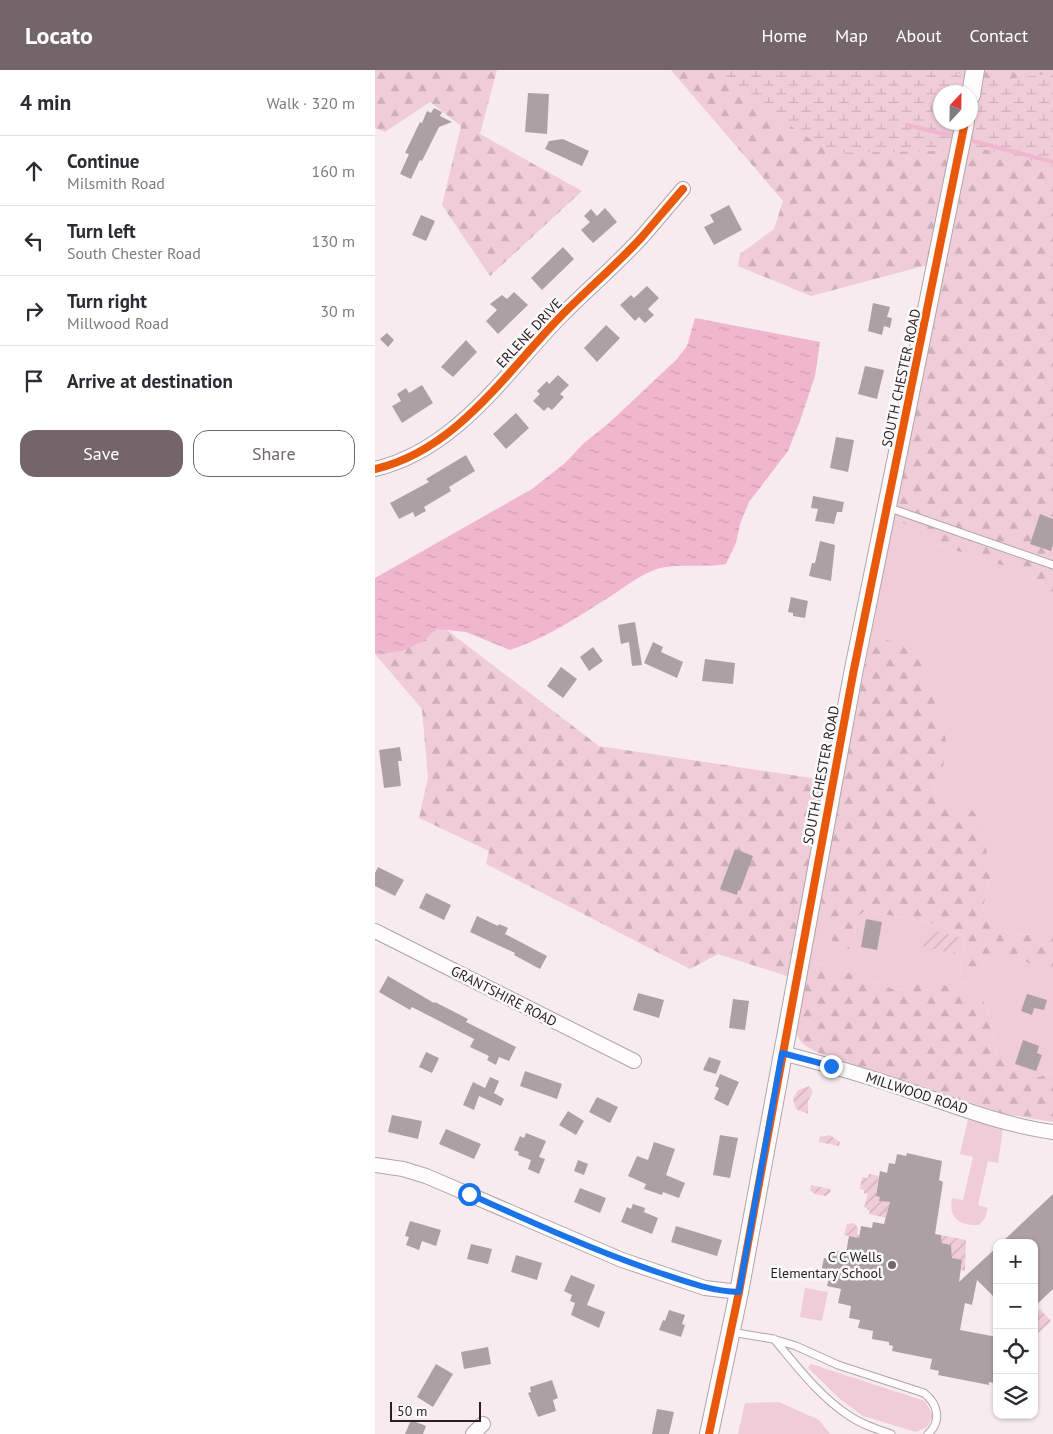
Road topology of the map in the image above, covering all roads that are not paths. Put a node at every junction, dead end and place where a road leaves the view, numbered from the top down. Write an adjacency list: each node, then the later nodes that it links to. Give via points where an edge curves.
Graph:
1 (975, 70): 2 (street)
2 (973, 85)
3 (963, 130): 6 (street, SOUTH CHESTER ROAD)
4 (683, 189): 5 (street, ERLENE DRIVE, via 641,238 562,315 466,419 427,449)
5 (375, 469)
6 (886, 506): 7 (lane); 9 (street, SOUTH CHESTER ROAD)
7 (1053, 565)
8 (375, 931): 10 (street, GRANTSHIRE ROAD)
9 (782, 1053): 11 (street, MILLWOOD ROAD, via 963,1109); 13 (street, SOUTH CHESTER ROAD)
10 (634, 1061)
11 (1053, 1132)
12 (375, 1165): 13 (street, via 425,1176 636,1264 705,1288)
13 (739, 1292): 14 (street, SOUTH CHESTER ROAD)
14 (731, 1332): 15 (lane); 18 (street, SOUTH CHESTER ROAD)
15 (773, 1339): 19 (lane, via 833,1404 865,1425); 20 (lane, via 838,1365 924,1393 931,1399 937,1414 936,1423)
16 (483, 1424): 17 (street)
17 (473, 1434)
18 (709, 1434)
19 (891, 1434)
20 (928, 1434)

